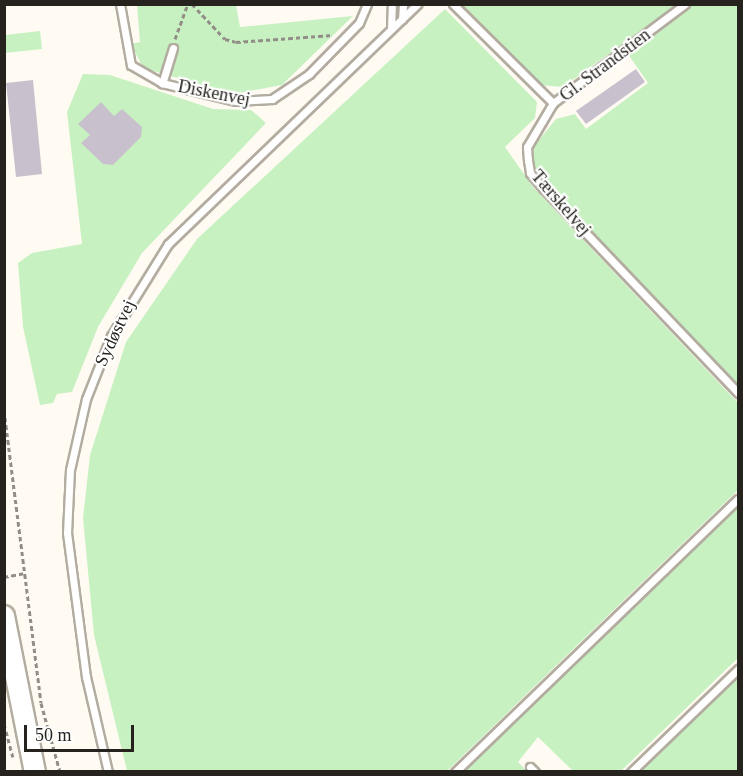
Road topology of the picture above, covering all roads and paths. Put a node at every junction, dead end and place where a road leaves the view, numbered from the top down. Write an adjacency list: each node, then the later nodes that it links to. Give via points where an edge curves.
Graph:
1 (120, 4): 13 (lane, via 131,65)
2 (190, 4): 11 (path, via 225,39 236,42); 12 (path)
3 (367, 4): 11 (lane, Diskenvej)
4 (392, 4): 10 (lane)
5 (403, 4): 9 (lane)
6 (453, 4): 14 (lane)
7 (685, 4): 14 (lane, Gl. Strandstien)
8 (416, 5): 9 (lane, Sydøstvej)
9 (402, 19): 10 (lane, Sydøstvej)
10 (391, 29): 26 (lane, Sydøstvej, via 168,244 120,319 86,399 70,470 67,533 86,677)
11 (347, 36): 13 (lane, Diskenvej, via 290,90 272,99 236,101)
12 (172, 48): 13 (lane, Diskenvej)
13 (162, 82)
14 (553, 103): 15 (lane, Tærskelvej, via 527,147 530,173)
15 (738, 393)
16 (4, 410): 18 (path)
17 (738, 499): 27 (lane)
18 (24, 573): 19 (path); 25 (path, via 41,703)
19 (4, 577)
20 (4, 616): 24 (street)
21 (738, 669): 28 (lane)
22 (4, 724): 23 (path)
23 (15, 762)
24 (35, 771)
25 (60, 771)
26 (108, 771)
27 (455, 771)
28 (631, 771)

